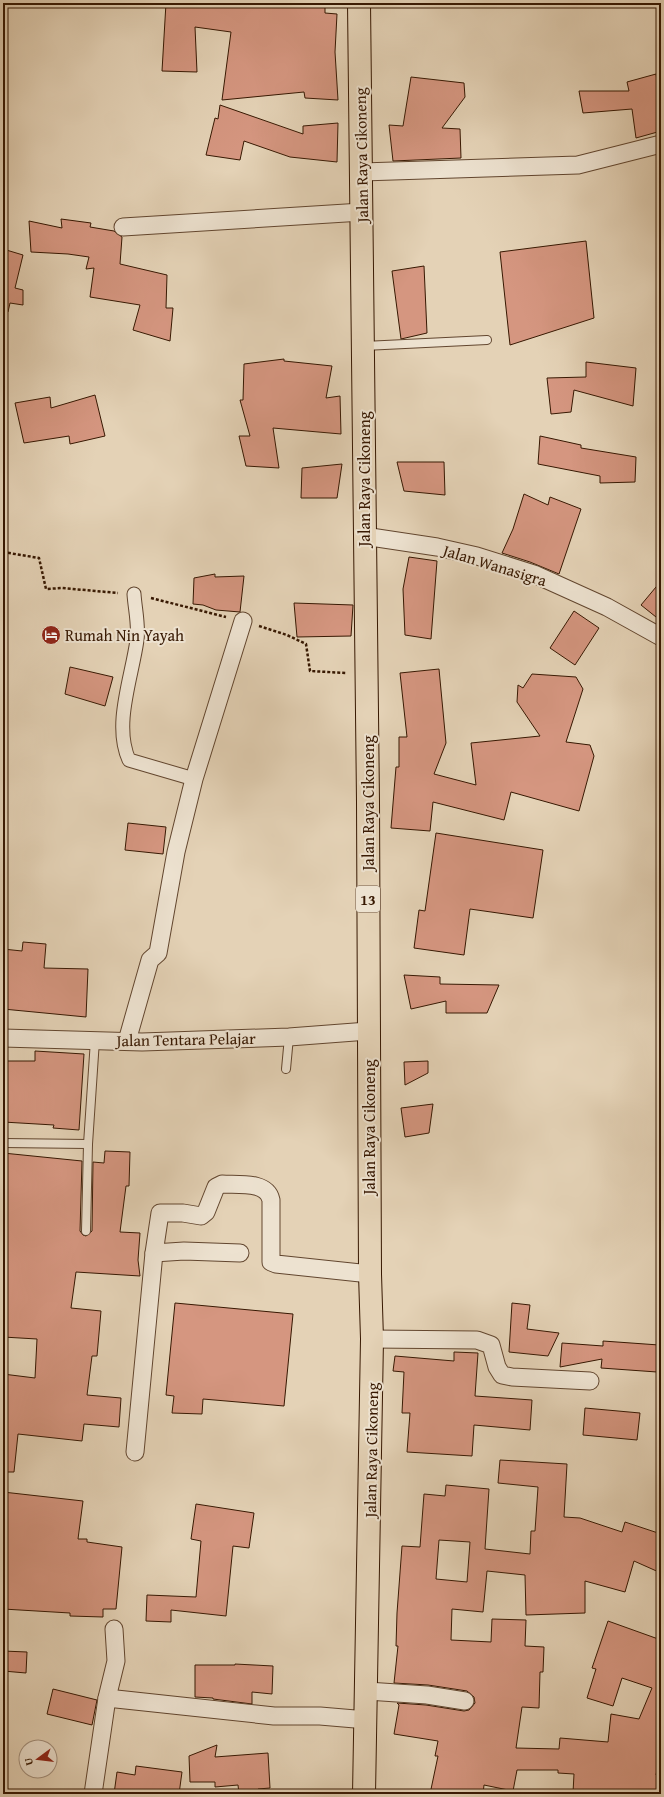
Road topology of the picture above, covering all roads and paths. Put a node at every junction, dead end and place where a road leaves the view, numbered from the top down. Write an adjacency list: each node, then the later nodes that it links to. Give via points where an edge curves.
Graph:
1 (359, 3): 3 (highway, Jalan Raya Cikoneng / 13)
2 (661, 144): 3 (street, via 578,165)
3 (362, 172): 4 (highway, Jalan Raya Cikoneng / 13)
4 (362, 212): 5 (street); 7 (highway, Jalan Raya Cikoneng / 13)
5 (123, 227)
6 (487, 340): 7 (lane)
7 (363, 346): 8 (highway, Jalan Raya Cikoneng / 13)
8 (364, 536): 12 (street, Jalan Wanasigra, via 437,547 477,556 534,574 607,607); 13 (highway, Jalan Raya Cikoneng / 13)
9 (3, 552): 10 (path, via 40,558 46,589)
10 (134, 594): 11 (path); 14 (street, via 137,638 122,727 125,751 129,760)
11 (243, 621): 13 (path, via 306,644 310,671); 14 (street)
12 (661, 637)
13 (367, 675): 15 (highway, Jalan Raya Cikoneng / 13)
14 (194, 779): 19 (street, via 176,852 158,953 150,960)
15 (368, 1031): 16 (street, Jalan Tentara Pelajar); 26 (highway, Jalan Raya Cikoneng / 13)
16 (289, 1037): 19 (street, Jalan Tentara Pelajar); 20 (lane)
17 (3, 1038): 18 (street, Jalan Tentara Pelajar)
18 (95, 1040): 19 (street, Jalan Tentara Pelajar); 22 (lane)
19 (127, 1041)
20 (286, 1069)
21 (3, 1143): 22 (lane)
22 (88, 1144): 23 (lane)
23 (86, 1231)
24 (154, 1253): 25 (street); 26 (street, via 160,1213 201,1216 206,1212 219,1185 254,1186 263,1187 270,1192 272,1200 271,1262); 29 (street)
25 (240, 1253)
26 (370, 1274): 27 (highway, Jalan Raya Cikoneng / 13)
27 (372, 1339): 28 (street, via 477,1340 491,1345 502,1375); 31 (highway, Jalan Raya Cikoneng / 13)
28 (590, 1382)
29 (135, 1452)
30 (114, 1629): 32 (street, via 116,1662)
31 (367, 1691): 33 (street, via 427,1695); 34 (highway, Jalan Raya Cikoneng / 13)
32 (107, 1698): 34 (street, via 274,1716); 35 (street)
33 (464, 1701)
34 (367, 1720): 36 (highway, Jalan Raya Cikoneng / 13)
35 (93, 1794)
36 (364, 1794)

